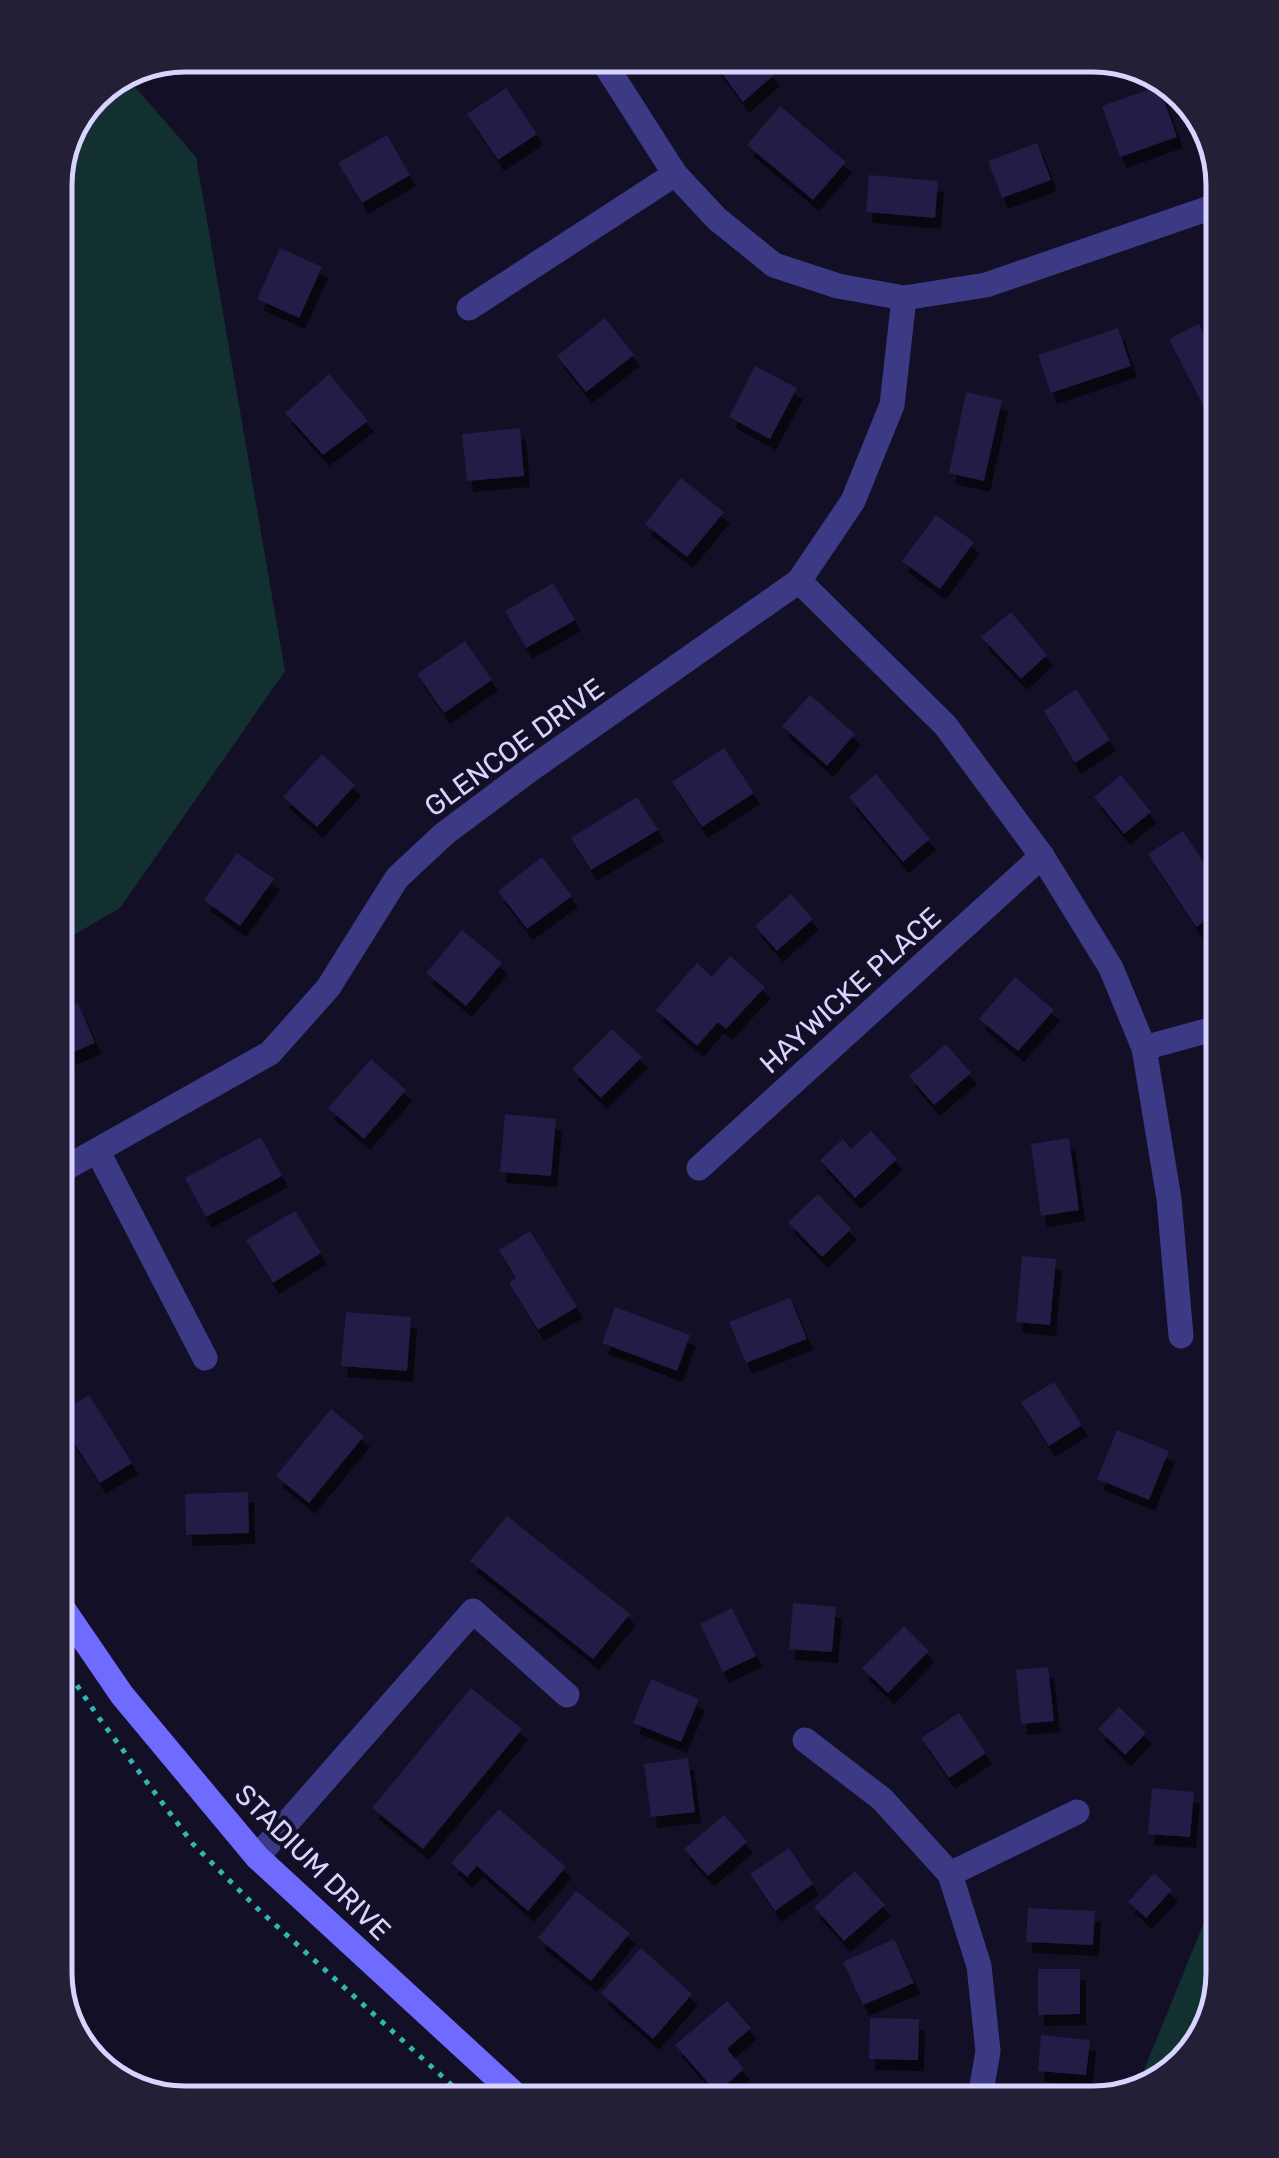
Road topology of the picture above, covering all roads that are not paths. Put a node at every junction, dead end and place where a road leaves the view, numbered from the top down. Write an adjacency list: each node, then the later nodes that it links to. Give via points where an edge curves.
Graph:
1 (611, 73): 2 (street)
2 (675, 174): 4 (street, via 774,265); 5 (street)
3 (1206, 209): 4 (street, via 986,285)
4 (904, 298): 6 (street, GLENCOE DRIVE, via 892,404 853,501)
5 (469, 308)
6 (799, 581): 7 (street, via 945,726); 10 (street, GLENCOE DRIVE, via 444,834 398,878 328,988 270,1053)
7 (1042, 856): 9 (street, via 1111,968); 12 (street, HAYWICKE PLACE)
8 (1206, 1031): 9 (street)
9 (1144, 1048): 13 (street)
10 (98, 1152): 11 (street, GLENCOE DRIVE); 14 (street)
11 (73, 1165)
12 (698, 1168)
13 (1181, 1336)
14 (204, 1358)
15 (73, 1623): 19 (street, STADIUM DRIVE, via 122,1695)
16 (568, 1695): 19 (street, via 474,1612)
17 (805, 1740): 20 (street, via 882,1800)
18 (1078, 1812): 20 (street)
19 (257, 1856): 21 (street, STADIUM DRIVE)
20 (950, 1874): 22 (street, via 979,1966 988,2051)
21 (505, 2085)
22 (982, 2086)

